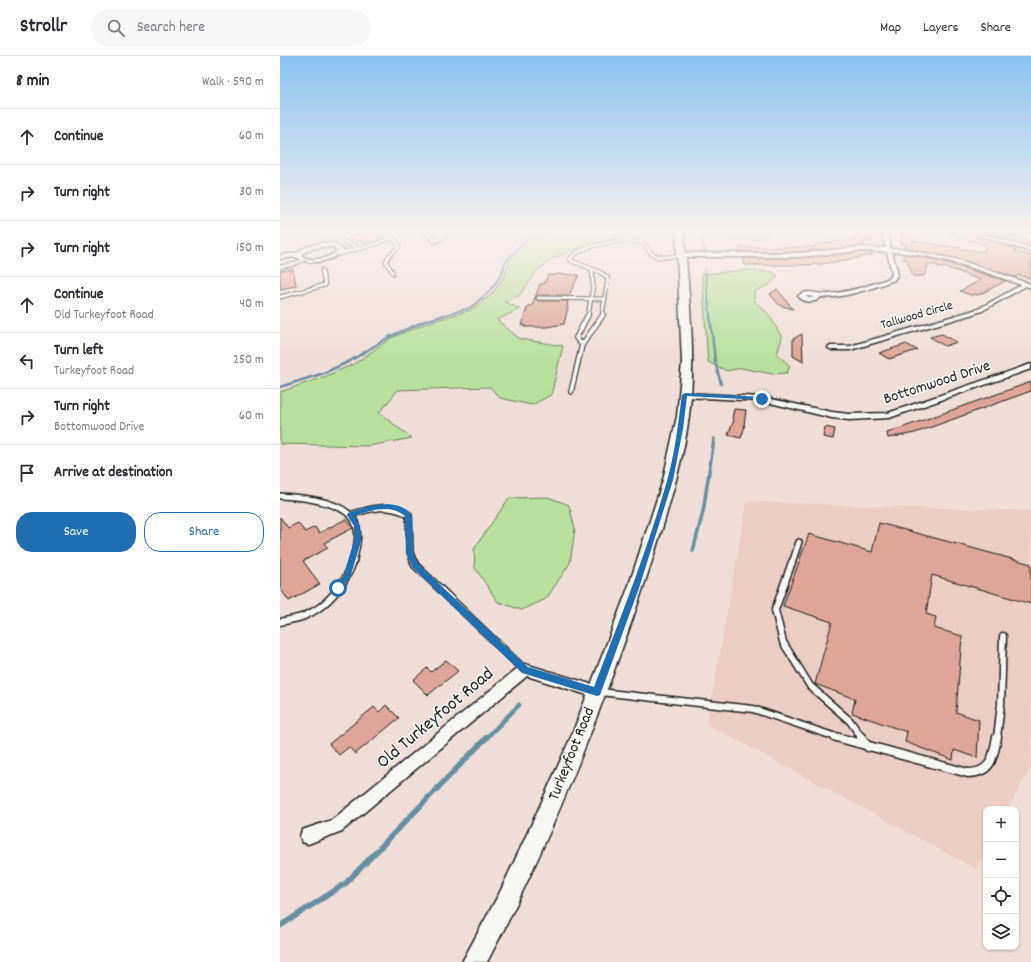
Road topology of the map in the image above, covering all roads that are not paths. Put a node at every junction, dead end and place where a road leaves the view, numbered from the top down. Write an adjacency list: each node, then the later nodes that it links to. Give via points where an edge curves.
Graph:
1 (323, 273): 9 (lane, via 325,285 321,288)
2 (594, 273): 11 (lane)
3 (603, 273): 12 (lane, via 608,278)
4 (683, 273): 17 (main road, Turkeyfoot Road, via 687,362)
5 (895, 273): 8 (street, via 892,279 829,296)
6 (993, 273): 7 (street)
7 (1029, 285): 14 (street, Tallwood Circle, via 968,314 850,348)
8 (818, 296)
9 (280, 297)
10 (538, 298): 11 (lane)
11 (591, 299): 12 (lane); 13 (lane, via 587,318 576,338)
12 (605, 299): 13 (lane, via 602,315)
13 (582, 345): 16 (lane)
14 (832, 348)
15 (1031, 366): 17 (street, Bottomwood Drive, via 908,410 872,417 832,415 762,399)
16 (571, 392)
17 (685, 395): 24 (main road, Turkeyfoot Road, via 680,436 670,480 636,588)
18 (280, 496): 19 (lane, via 310,499 338,508)
19 (350, 515): 21 (lane, via 357,526 358,541 346,578 324,603 306,616); 23 (lane, via 373,507 402,510 409,515 410,552 415,565)
20 (799, 542): 25 (lane, via 775,610 783,642 810,686 850,721)
21 (280, 622)
22 (1003, 636): 25 (lane, via 1002,710 992,761 984,769 974,774 964,773)
23 (525, 670): 24 (street); 26 (street, Old Turkeyfoot Road, via 336,826)
24 (597, 692): 25 (lane, via 753,709); 27 (main road, Turkeyfoot Road, via 542,827 508,900)
25 (868, 747)
26 (308, 836)
27 (474, 962)

